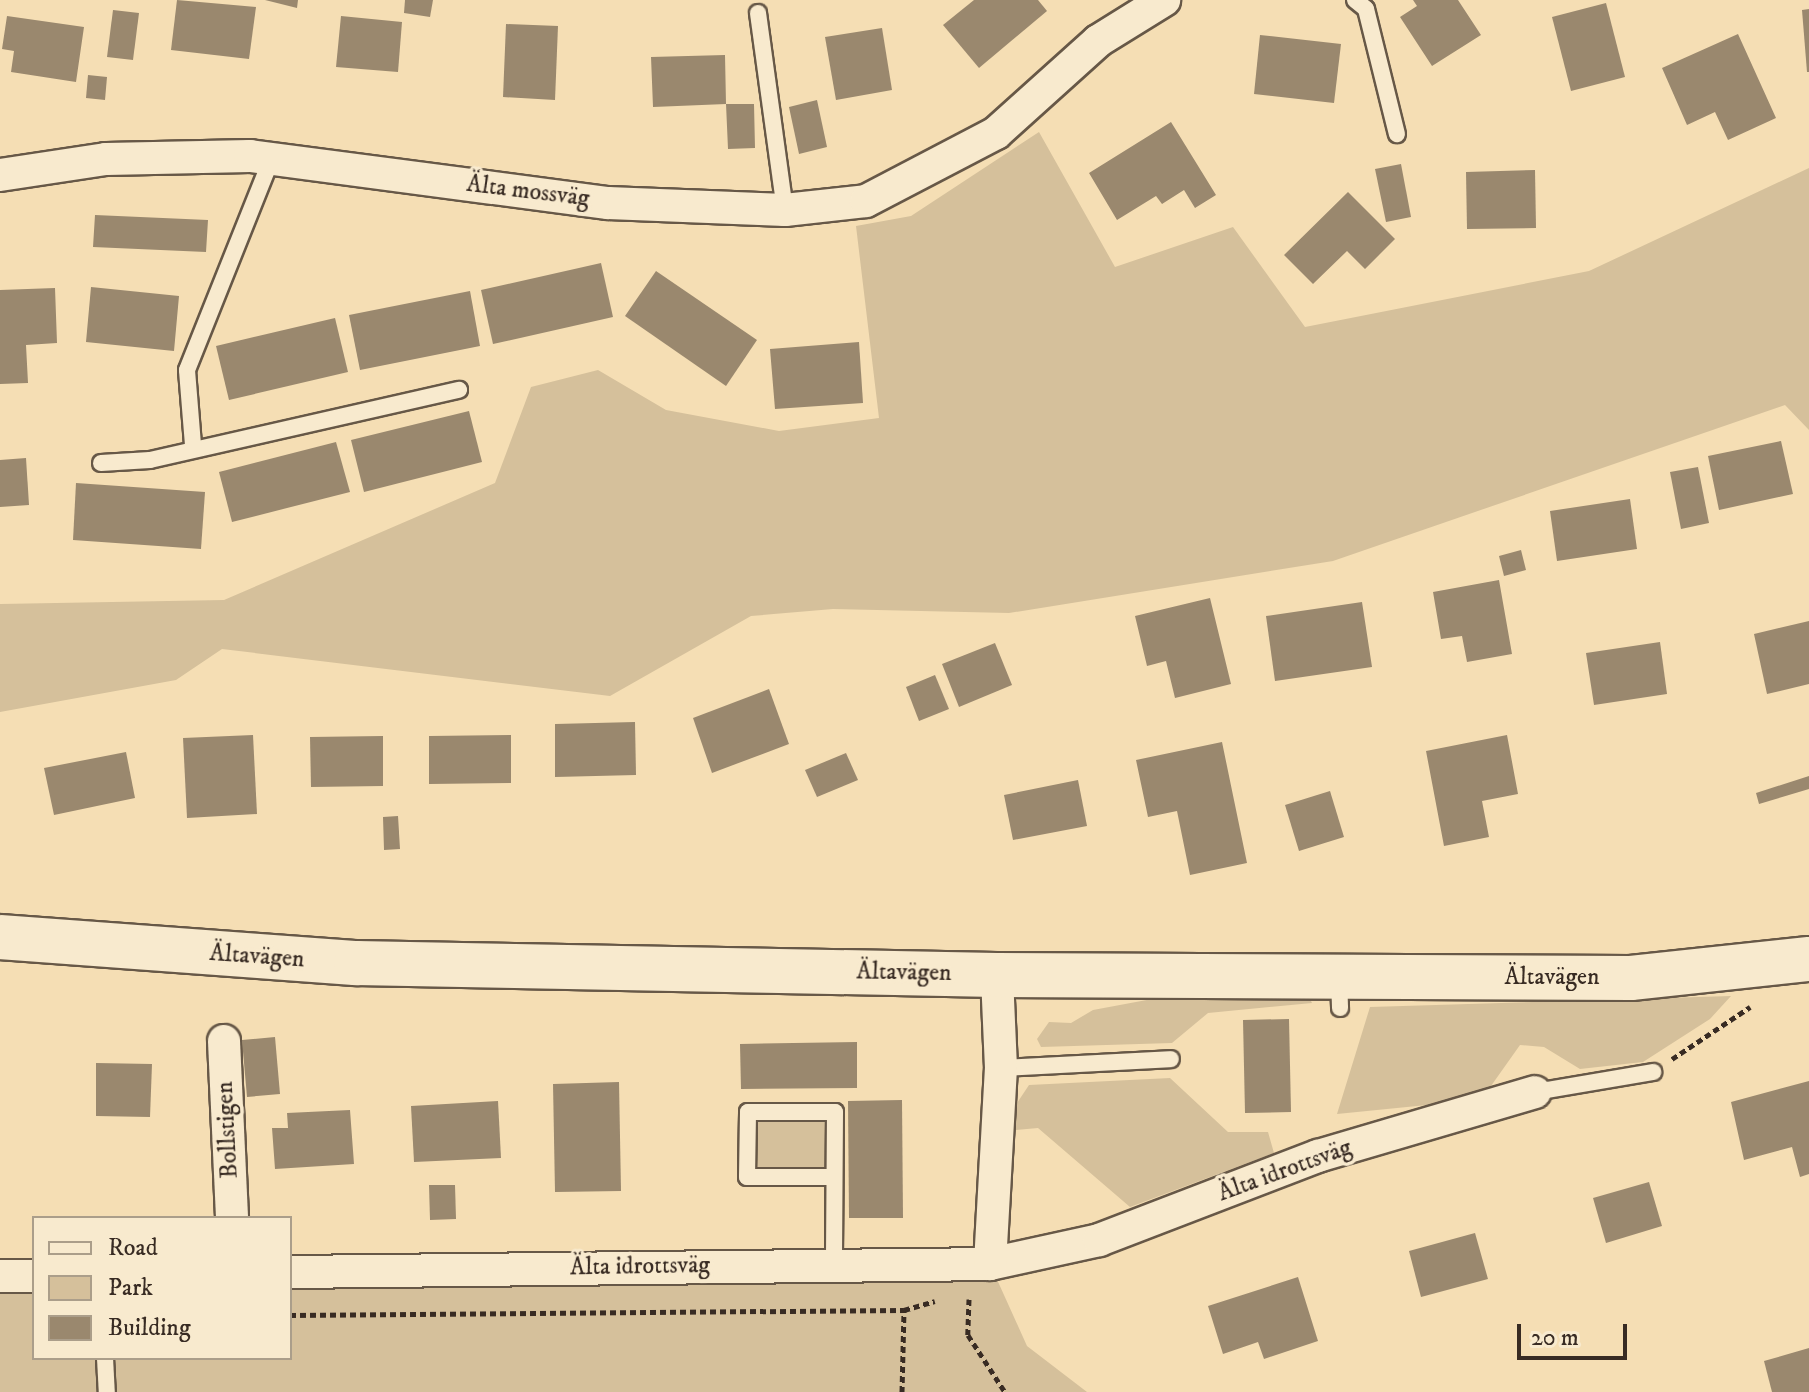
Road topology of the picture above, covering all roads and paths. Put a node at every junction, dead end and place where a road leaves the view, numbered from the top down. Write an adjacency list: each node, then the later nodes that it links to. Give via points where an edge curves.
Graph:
1 (1164, 0): 7 (street, Älta mossväg, via 1098,41 996,133 866,201)
2 (1355, 0): 4 (lane, via 1366,9)
3 (758, 13): 7 (lane)
4 (1397, 134)
5 (272, 158): 6 (street, Älta mossväg, via 106,159); 7 (street, Älta mossväg, via 608,203); 9 (lane, via 187,370)
6 (0, 175)
7 (785, 210)
8 (459, 390): 9 (lane)
9 (193, 445): 10 (lane, via 150,460)
10 (101, 463)
11 (0, 937): 13 (main road, Ältavägen, via 356,963)
12 (1809, 959): 13 (main road, Ältavägen, via 1631,978 1340,993)
13 (997, 975): 17 (street)
14 (1757, 1002): 18 (path)
15 (224, 1041): 21 (street, Bollstigen)
16 (1171, 1059): 17 (lane)
17 (1001, 1068): 24 (street)
18 (1653, 1072): 19 (lane)
19 (1535, 1092): 24 (street, Älta idrottsväg, via 1318,1156 1099,1240)
20 (834, 1177): 20 (lane, via 835,1112 748,1112 747,1177); 22 (lane)
21 (232, 1216)
22 (834, 1264): 23 (street, Älta idrottsväg); 24 (street, Älta idrottsväg)
23 (292, 1272)
24 (980, 1273): 27 (path); 32 (path, via 968,1335)
25 (0, 1276): 26 (street)
26 (32, 1276)
27 (904, 1310): 28 (path); 31 (path)
28 (292, 1315)
29 (105, 1360): 30 (lane)
30 (107, 1392)
31 (902, 1392)
32 (1005, 1392)

